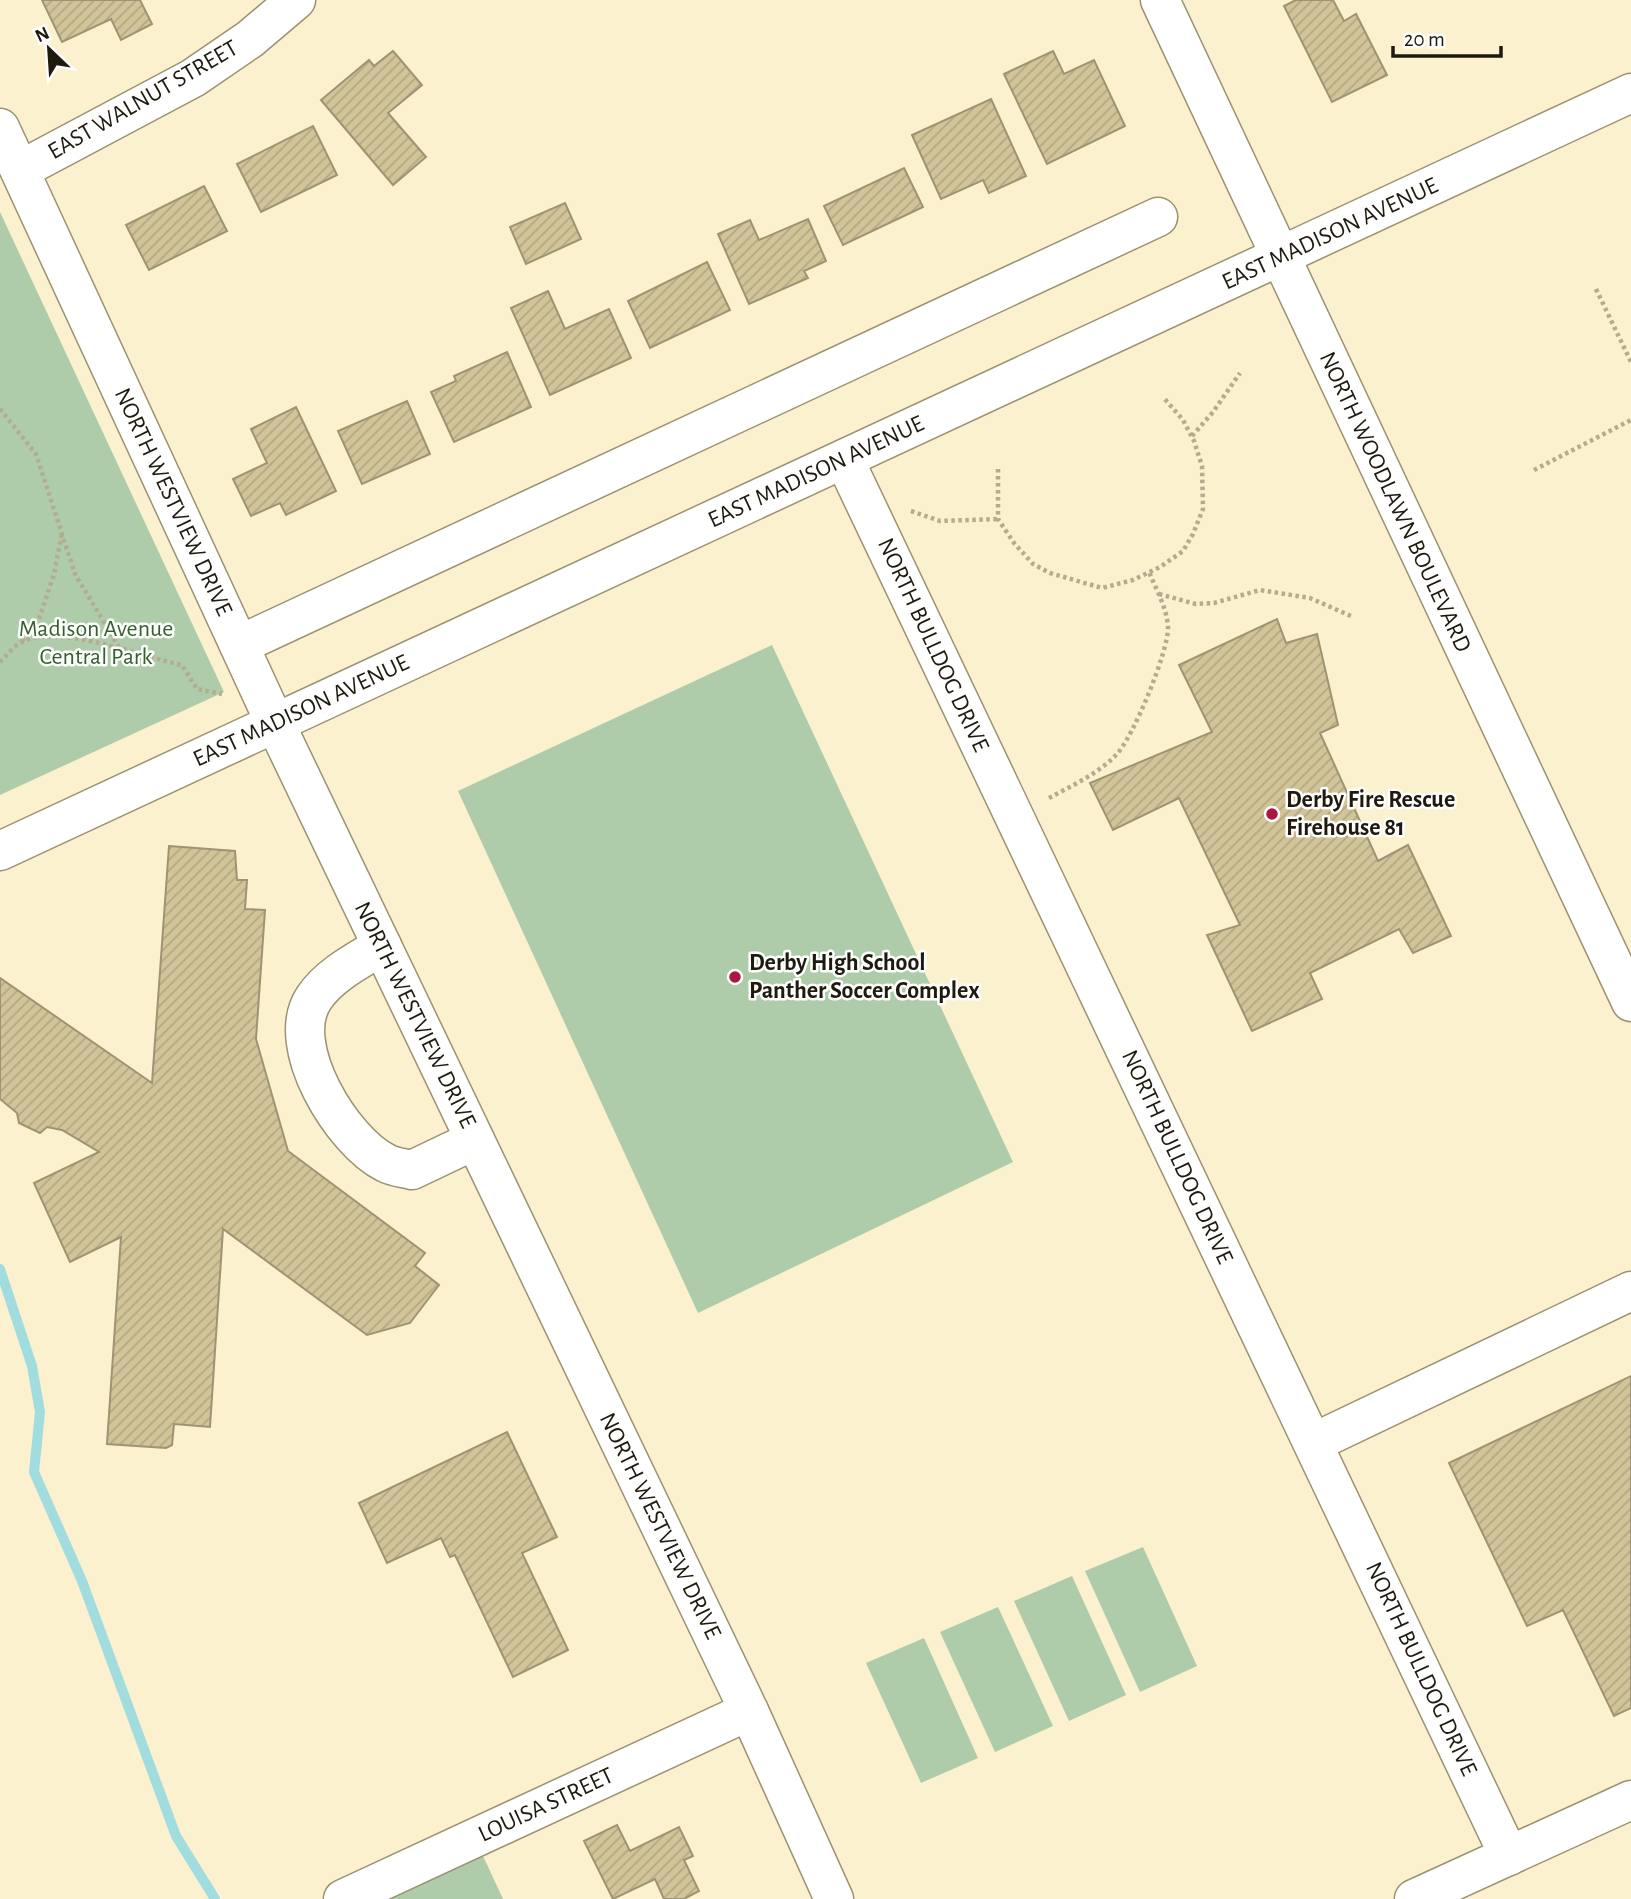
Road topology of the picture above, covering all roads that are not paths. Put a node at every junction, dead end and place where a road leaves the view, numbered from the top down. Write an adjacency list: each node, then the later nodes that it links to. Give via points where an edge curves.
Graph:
1 (296, 0): 5 (street, EAST WALNUT STREET, via 193,78)
2 (1160, 0): 7 (street, NORTH WOODLAWN BOULEVARD)
3 (1631, 93): 7 (street, EAST MADISON AVENUE)
4 (0, 128): 5 (street, NORTH WESTVIEW DRIVE)
5 (20, 170): 9 (street, NORTH WESTVIEW DRIVE)
6 (1158, 217): 9 (street)
7 (1279, 257): 8 (street, EAST MADISON AVENUE); 13 (street, NORTH WOODLAWN BOULEVARD)
8 (844, 459): 10 (street, EAST MADISON AVENUE); 16 (street, NORTH BULLDOG DRIVE)
9 (239, 645): 10 (street, NORTH WESTVIEW DRIVE)
10 (275, 723): 11 (street, EAST MADISON AVENUE); 12 (street, NORTH WESTVIEW DRIVE)
11 (0, 850)
12 (382, 946): 14 (street, NORTH WESTVIEW DRIVE); 14 (street, via 343,971 313,998 305,1030 319,1087 331,1109 386,1163 412,1170)
13 (1631, 1002)
14 (475, 1140): 17 (street, NORTH WESTVIEW DRIVE)
15 (1631, 1290): 16 (street)
16 (1313, 1443): 19 (street, NORTH BULLDOG DRIVE)
17 (748, 1711): 20 (street, LOUISA STREET); 21 (street, NORTH WESTVIEW DRIVE)
18 (1631, 1800): 19 (street)
19 (1509, 1856): 22 (street)
20 (343, 1899)
21 (834, 1899)
22 (1414, 1899)

